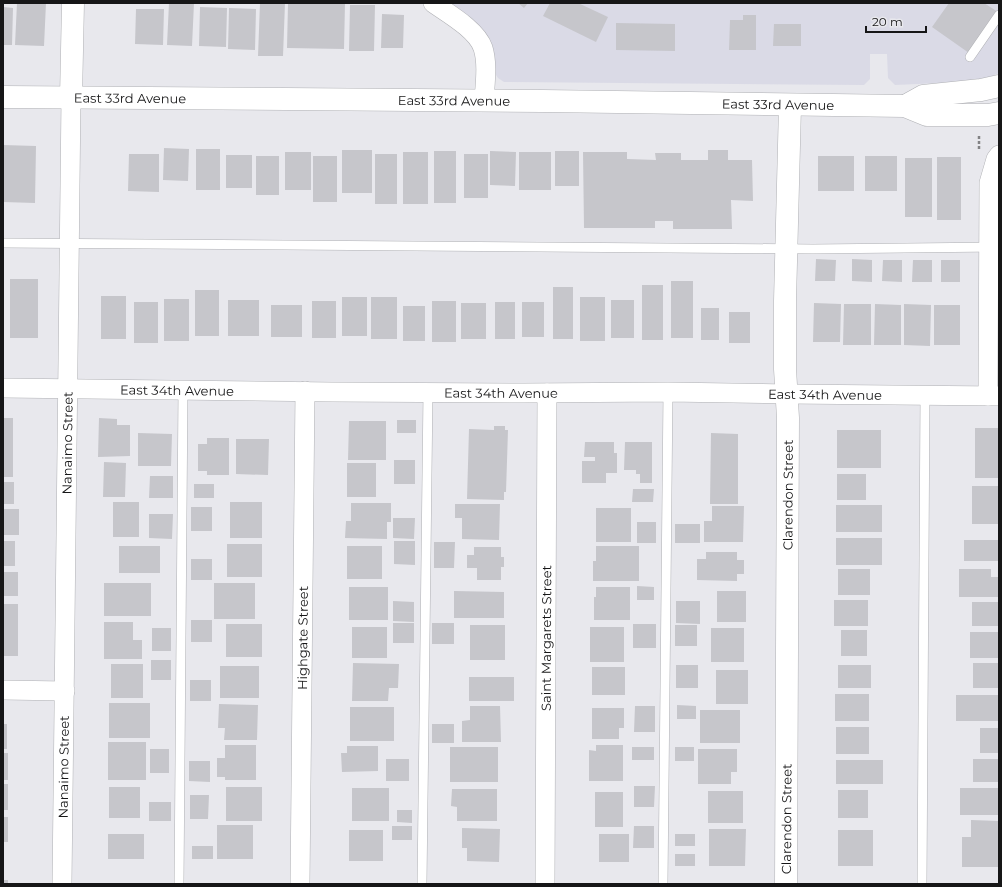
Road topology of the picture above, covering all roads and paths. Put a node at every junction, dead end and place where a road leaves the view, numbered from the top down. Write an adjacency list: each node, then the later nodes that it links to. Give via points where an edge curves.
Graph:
1 (72, 3): 7 (street, Nanaimo Street)
2 (433, 3): 8 (street, via 470,31 480,43 484,58)
3 (999, 15): 4 (lane)
4 (970, 57)
5 (999, 86): 10 (street, East 33rd Avenue, via 923,96)
6 (3, 97): 7 (street, East 33rd Avenue)
7 (71, 98): 8 (street, East 33rd Avenue); 14 (street, Nanaimo Street)
8 (484, 101): 9 (street, East 33rd Avenue)
9 (790, 106): 10 (street, East 33rd Avenue); 16 (street, Clarendon Street)
10 (905, 106): 11 (street, East 33rd Avenue, via 927,115)
11 (999, 113)
12 (999, 155): 15 (street, via 988,183)
13 (3, 243): 14 (lane)
14 (70, 244): 16 (lane); 18 (street, Nanaimo Street)
15 (994, 248): 16 (lane); 26 (street)
16 (787, 249): 24 (street, Clarendon Street)
17 (3, 388): 18 (street, East 34th Avenue)
18 (68, 388): 19 (street, East 34th Avenue); 28 (street, Nanaimo Street)
19 (183, 390): 20 (street, East 34th Avenue); 30 (lane)
20 (305, 391): 21 (street, East 34th Avenue); 31 (street, Highgate Street)
21 (428, 392): 23 (street, East 34th Avenue); 32 (lane)
22 (668, 392): 23 (street, East 34th Avenue); 24 (street, East 34th Avenue); 34 (lane)
23 (547, 393): 33 (street, Saint Margarets Street)
24 (787, 394): 25 (street, East 34th Avenue); 35 (street, Clarendon Street)
25 (925, 395): 26 (street, East 34th Avenue); 36 (lane)
26 (994, 396)
27 (3, 690): 28 (street)
28 (65, 691): 29 (street, Nanaimo Street)
29 (62, 884)
30 (179, 884)
31 (300, 884)
32 (422, 884)
33 (545, 884)
34 (663, 884)
35 (786, 884)
36 (922, 884)

